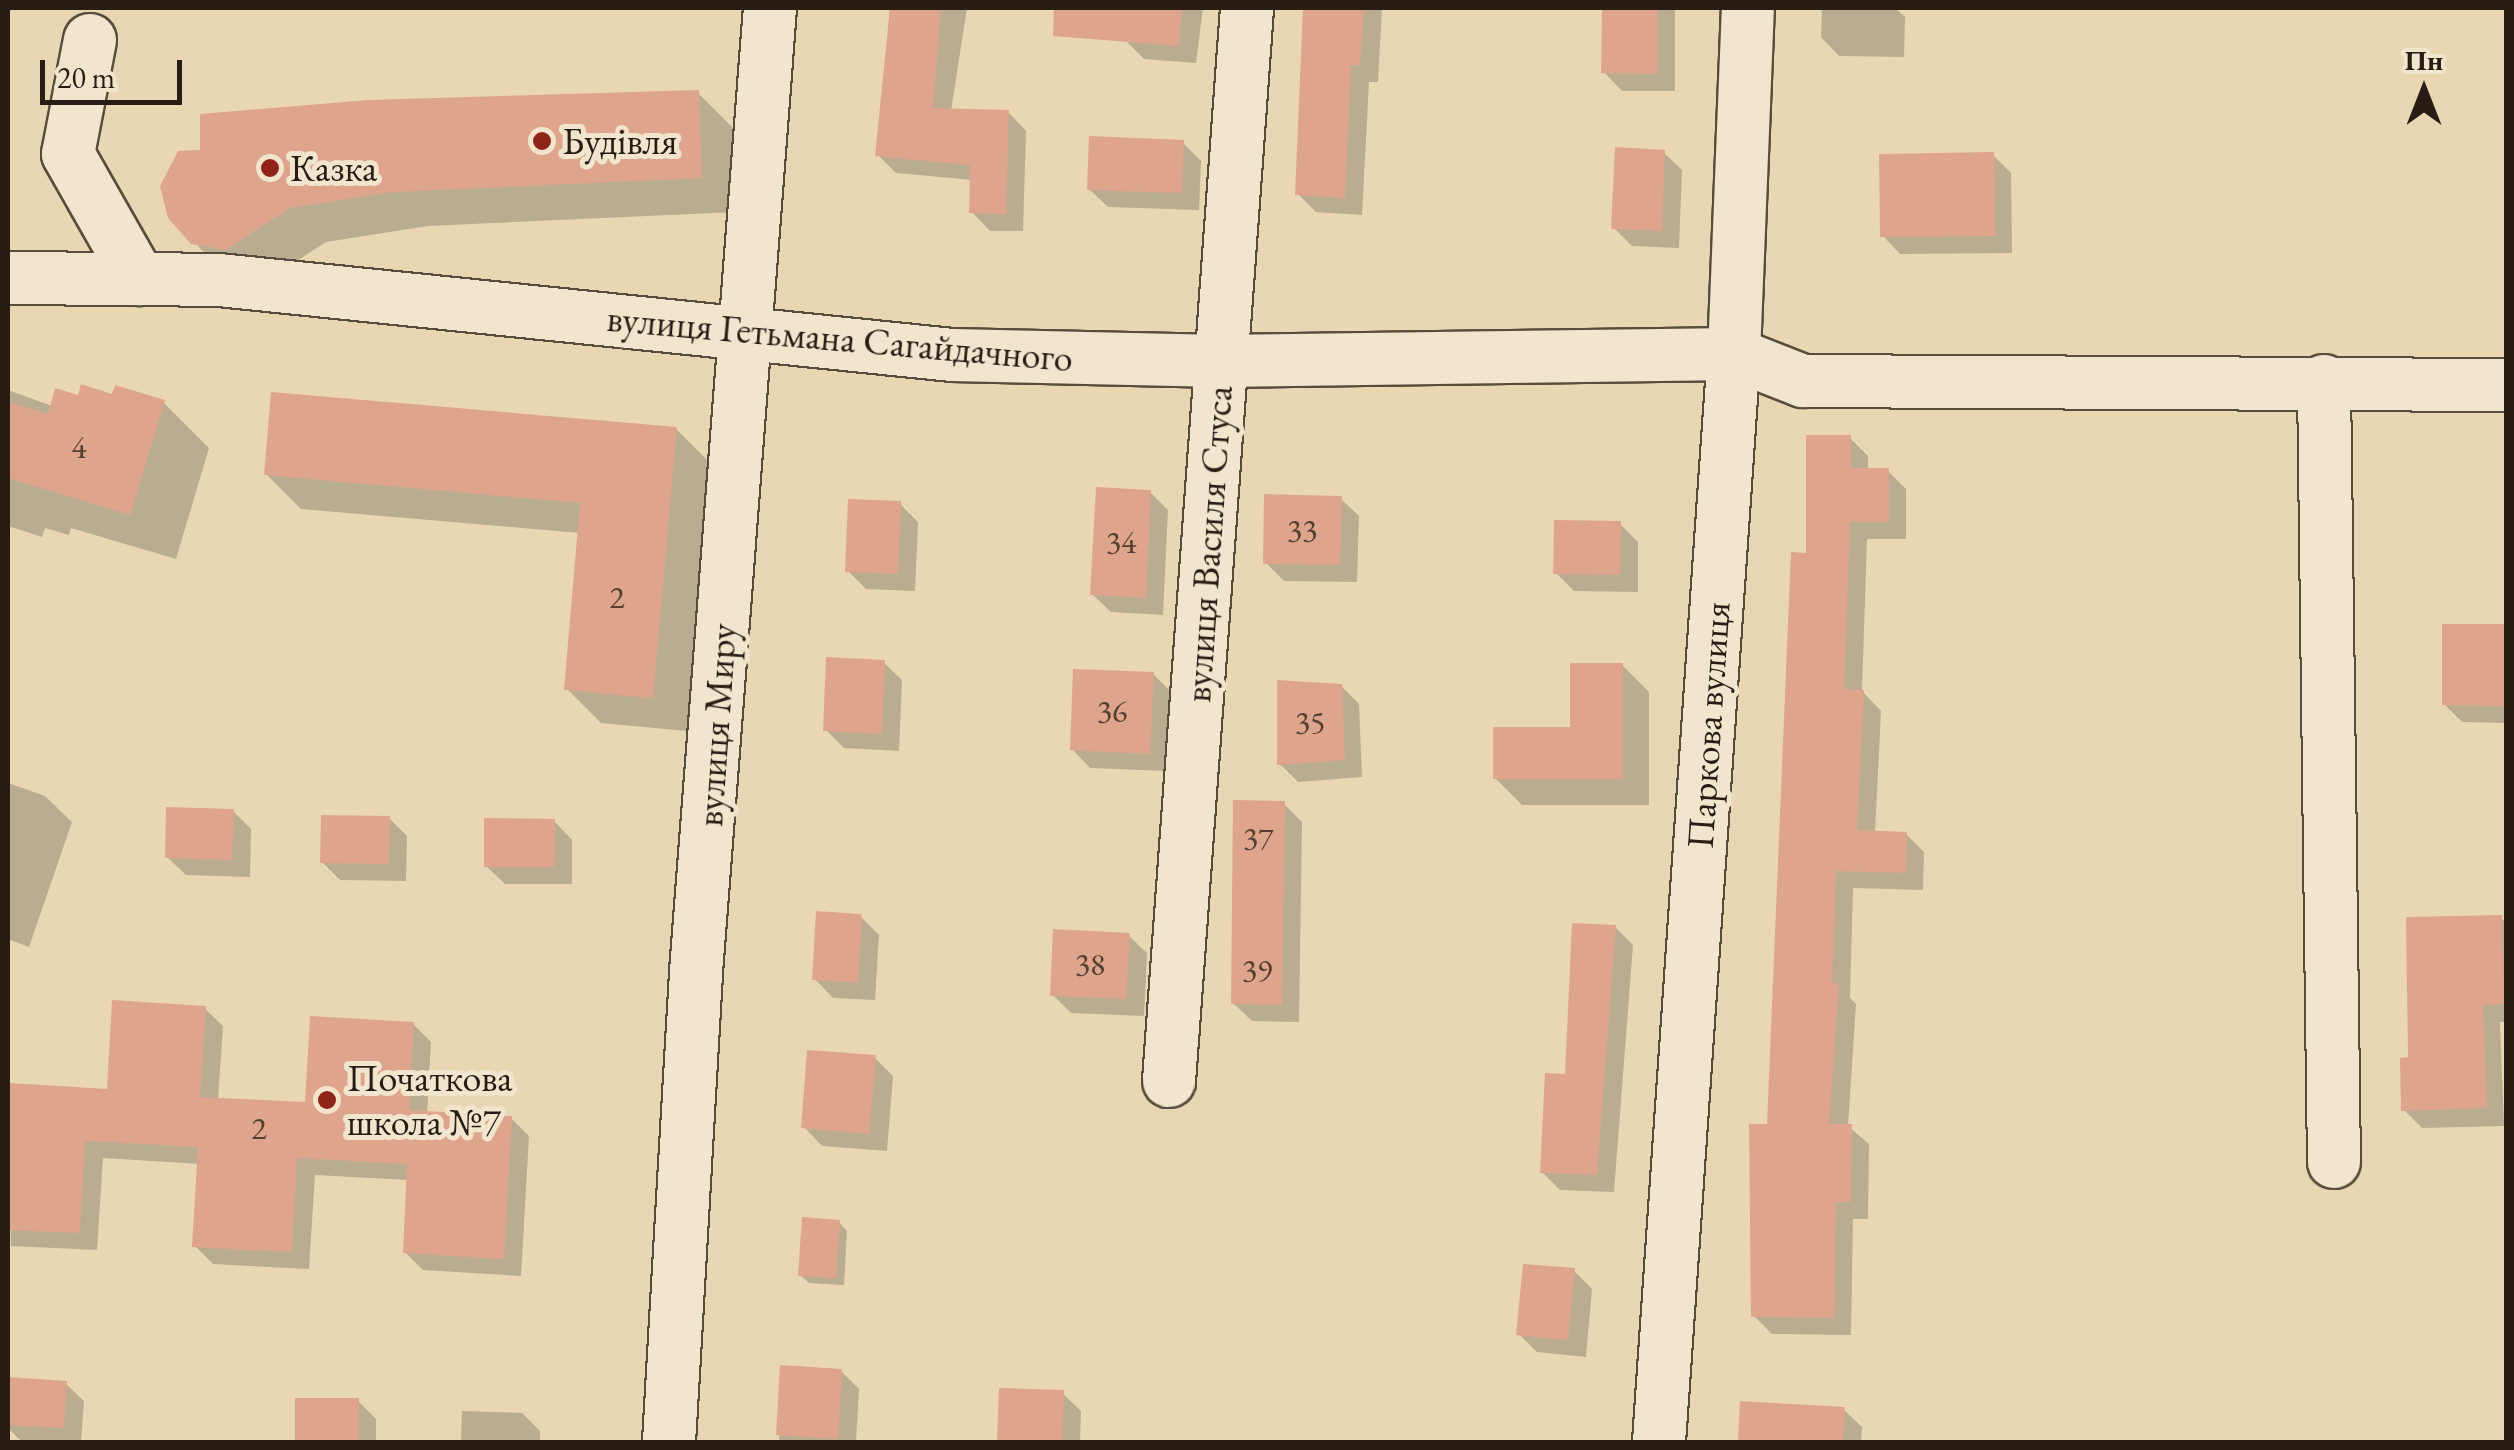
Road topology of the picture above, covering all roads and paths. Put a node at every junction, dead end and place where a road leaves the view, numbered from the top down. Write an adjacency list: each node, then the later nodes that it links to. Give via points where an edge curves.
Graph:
1 (770, 8): 7 (street, вулиця Миру)
2 (1247, 8): 9 (street, вулиця Василя Стуса)
3 (1748, 8): 8 (street, Паркова вулиця)
4 (90, 40): 6 (street, via 68,154)
5 (8, 278): 6 (street, вулиця Гетьмана Сагайдачного)
6 (139, 280): 7 (street, вулиця Гетьмана Сагайдачного, via 219,280)
7 (746, 334): 9 (street, вулиця Гетьмана Сагайдачного, via 952,355); 14 (street, вулиця Миру)
8 (1734, 354): 9 (street, вулиця Гетьмана Сагайдачного); 10 (street, via 1803,380); 15 (street, Паркова вулиця)
9 (1221, 362): 12 (street, вулиця Василя Стуса)
10 (2324, 380): 11 (street); 13 (street)
11 (2506, 385)
12 (1169, 1082)
13 (2334, 1162)
14 (669, 1442)
15 (1659, 1442)

